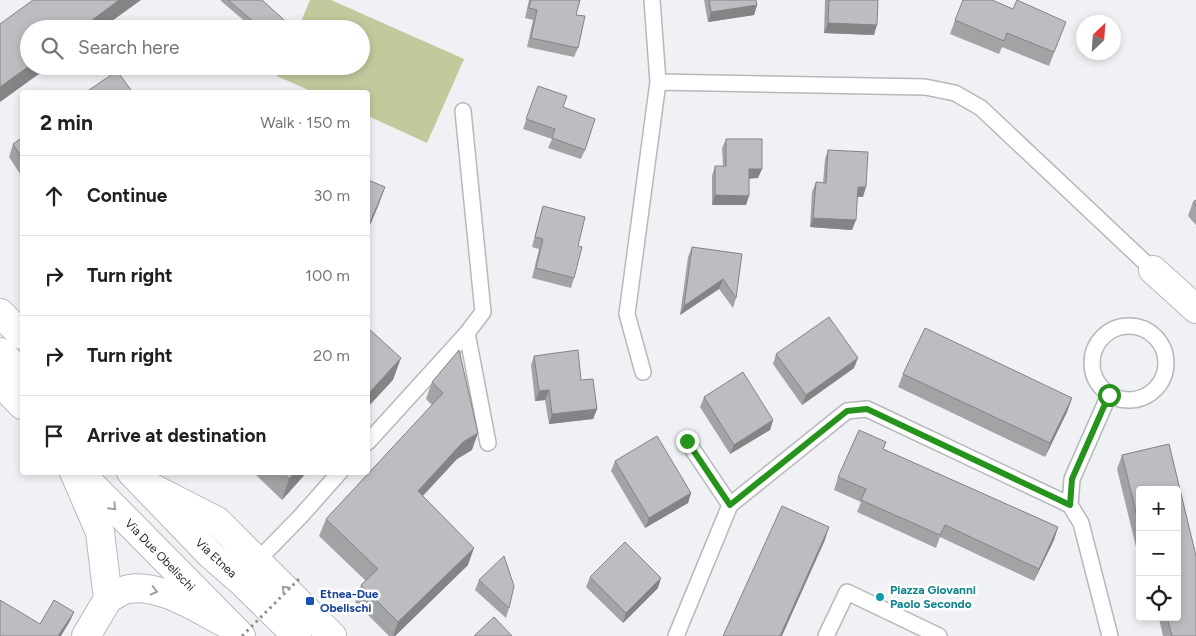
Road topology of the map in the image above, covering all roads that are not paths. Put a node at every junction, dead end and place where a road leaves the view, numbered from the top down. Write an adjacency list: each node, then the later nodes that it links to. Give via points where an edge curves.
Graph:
1 (652, 0): 2 (lane)
2 (658, 82): 4 (lane, via 925,87 955,93 981,108); 13 (lane, via 627,314)
3 (463, 111): 8 (lane, via 483,312)
4 (1153, 270): 5 (street)
5 (1196, 309)
6 (0, 313): 7 (street)
7 (20, 333)
8 (466, 333): 19 (lane); 21 (lane)
9 (0, 336): 11 (street)
10 (0, 352): 12 (street)
11 (20, 355)
12 (20, 372)
13 (643, 372)
14 (0, 382): 17 (street)
15 (1109, 395): 15 (lane, via 1124,400 1139,399 1153,392 1163,380 1167,364 1164,349 1155,336 1142,328 1126,325 1111,329 1099,339 1092,354 1092,369 1097,384); 29 (lane, via 1072,479)
16 (0, 402): 18 (street)
17 (20, 403)
18 (20, 422)
19 (370, 440)
20 (687, 441): 28 (lane)
21 (488, 444)
22 (75, 475): 32 (street, via 100,532)
23 (82, 475): 33 (street, Via Due Obelischi, one-way to 33)
24 (140, 475): 27 (street)
25 (140, 475): 30 (street, Via Etnea)
26 (337, 475): 31 (lane)
27 (178, 501): 30 (street); 31 (street, via 217,521)
28 (730, 505): 29 (lane, via 847,411 867,409); 37 (lane)
29 (1070, 505): 40 (lane, via 1081,523)
30 (211, 555): 35 (street, Via Etnea)
31 (257, 561): 36 (street, one-way to 31)
32 (108, 599): 33 (street, one-way to 33, via 127,589 156,590); 34 (street)
33 (238, 633)
34 (86, 636)
35 (297, 636)
36 (332, 636)
37 (676, 636)
38 (826, 636): 39 (lane, via 847,592)
39 (939, 636)
40 (1110, 636)

